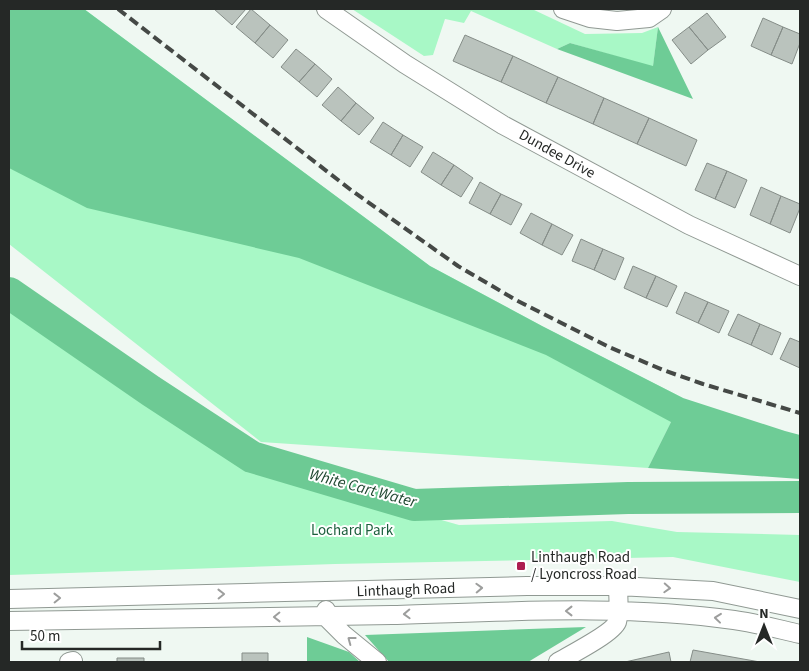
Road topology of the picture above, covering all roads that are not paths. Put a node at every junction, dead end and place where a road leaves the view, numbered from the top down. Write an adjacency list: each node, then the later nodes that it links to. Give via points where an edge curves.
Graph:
1 (326, 9): 4 (street, Dundee Drive, via 404,64 503,125 689,225)
2 (563, 9): 3 (street, via 617,22 649,18)
3 (662, 9)
4 (800, 276)
5 (618, 586): 6 (street, Linthaugh Road, one-way to 5); 8 (street, Linthaugh Road, one-way to 8, via 714,591); 9 (street)
6 (325, 592): 7 (street, Linthaugh Road, one-way to 6); 10 (street)
7 (9, 599)
8 (800, 609)
9 (618, 611): 10 (street, Linthaugh Road, one-way to 10); 12 (street, Linthaugh Road, one-way to 9, via 735,620); 14 (street, via 611,630)
10 (326, 617): 11 (street, Linthaugh Road, one-way to 11); 13 (street, one-way to 10)
11 (9, 621)
12 (800, 634)
13 (377, 662)
14 (558, 662)

